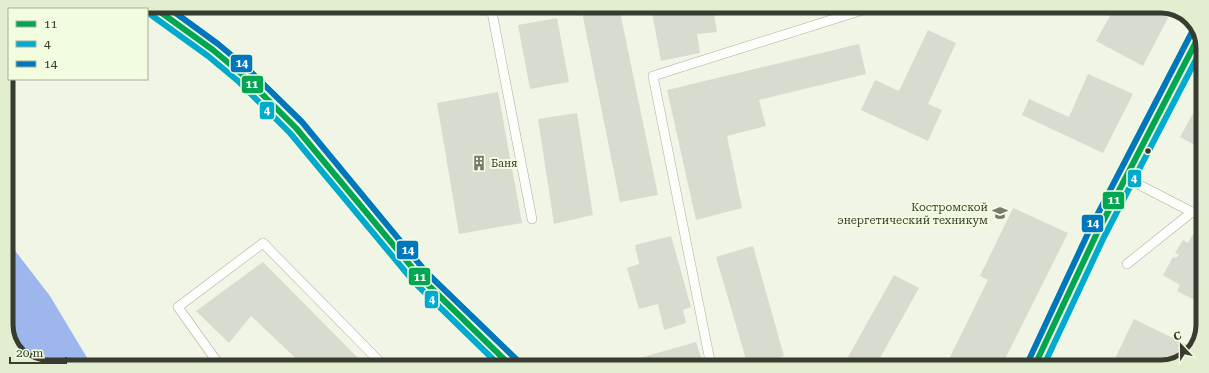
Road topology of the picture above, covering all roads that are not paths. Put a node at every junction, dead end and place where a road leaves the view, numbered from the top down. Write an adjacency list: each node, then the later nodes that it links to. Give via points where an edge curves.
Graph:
1 (162, 13): 12 (main road, via 243,74 296,128 420,277)
2 (492, 13): 8 (lane)
3 (853, 13): 13 (lane, via 653,76)
4 (1196, 44): 5 (street)
5 (1126, 178): 6 (lane); 14 (street)
6 (1192, 212): 7 (lane); 9 (lane)
7 (1196, 212)
8 (532, 219)
9 (1127, 264)
10 (216, 360): 11 (lane, via 178,307 263,243)
11 (378, 360)
12 (505, 360)
13 (710, 360)
14 (1037, 360)

